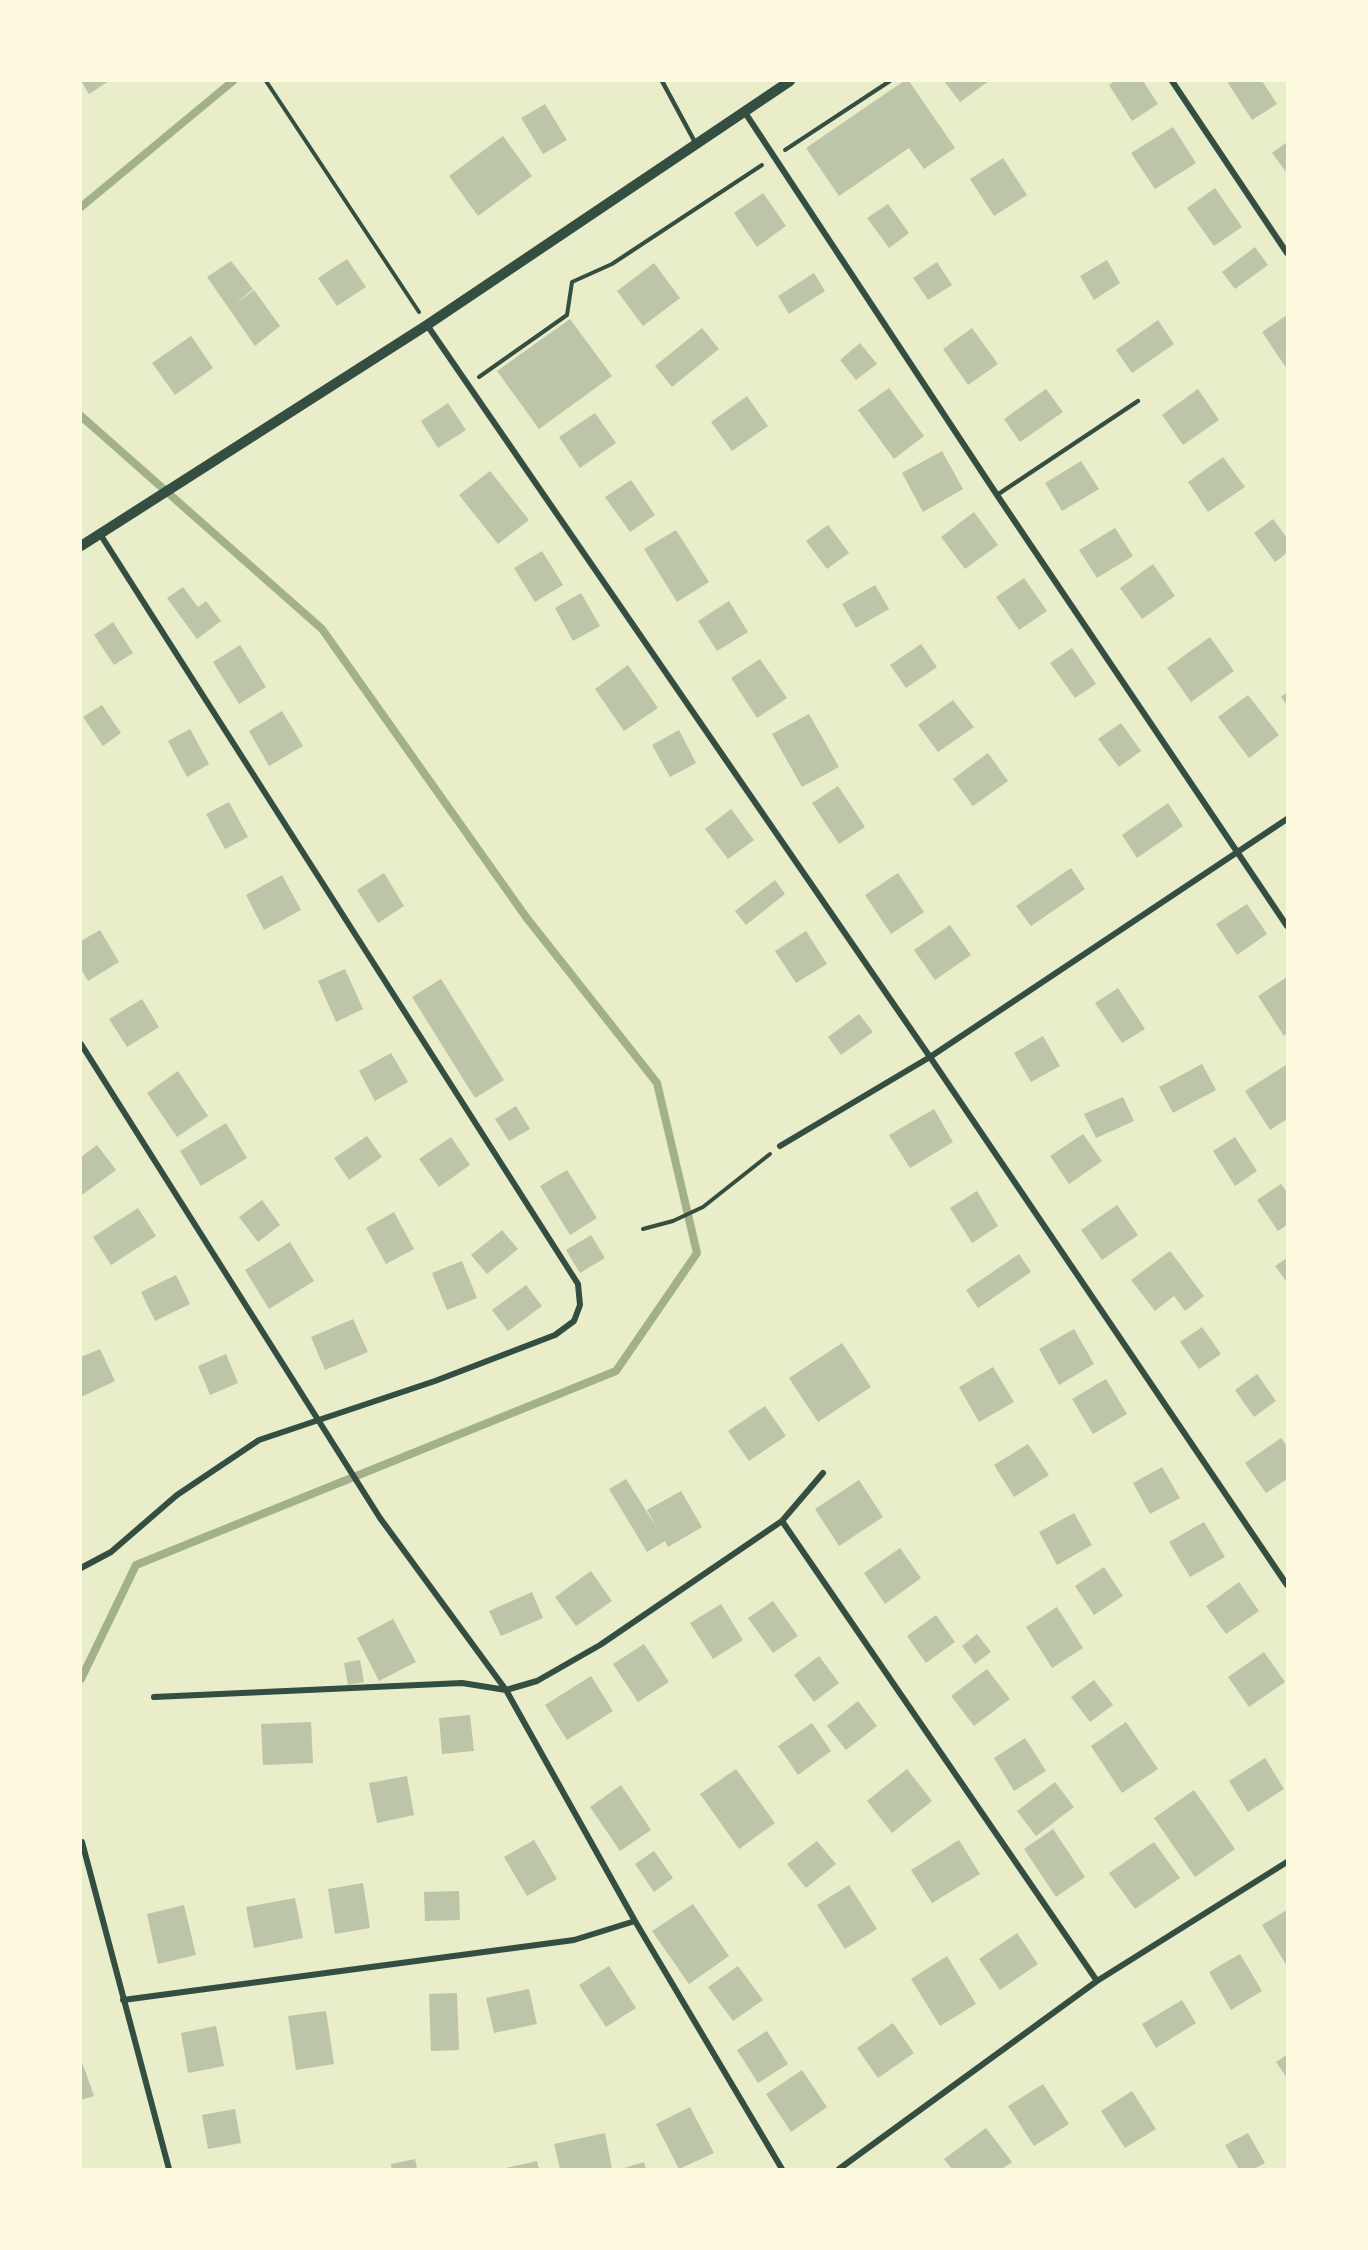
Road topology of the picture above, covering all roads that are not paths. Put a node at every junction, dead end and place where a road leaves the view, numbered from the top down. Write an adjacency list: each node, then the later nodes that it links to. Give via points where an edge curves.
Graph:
1 (662, 81): 5 (lane)
2 (790, 81): 4 (street)
3 (1172, 81): 6 (street)
4 (744, 111): 5 (street); 9 (street)
5 (696, 144): 7 (street)
6 (1287, 253)
7 (427, 325): 10 (street); 16 (street)
8 (1138, 401): 9 (lane)
9 (997, 495): 13 (street)
10 (100, 534): 11 (street); 18 (street, via 578,1284 579,1305 574,1321 555,1335)
11 (81, 546)
12 (1287, 819): 13 (street)
13 (1237, 852): 14 (street); 16 (street)
14 (1287, 926)
15 (81, 1044): 18 (street)
16 (930, 1057): 17 (street); 22 (street)
17 (780, 1146)
18 (317, 1421): 21 (street, via 259,1440 177,1495 111,1552); 23 (street, via 380,1518)
19 (823, 1473): 20 (street)
20 (782, 1521): 23 (street, via 600,1645 537,1681); 28 (street)
21 (81, 1568)
22 (1287, 1584)
23 (506, 1690): 24 (street, via 462,1683); 27 (street)
24 (154, 1697)
25 (82, 1842): 29 (street)
26 (1287, 1862): 28 (street)
27 (635, 1922): 29 (street, via 574,1940); 31 (street)
28 (1097, 1981): 32 (street)
29 (123, 2000): 30 (street)
30 (169, 2169)
31 (782, 2169)
32 (839, 2169)

